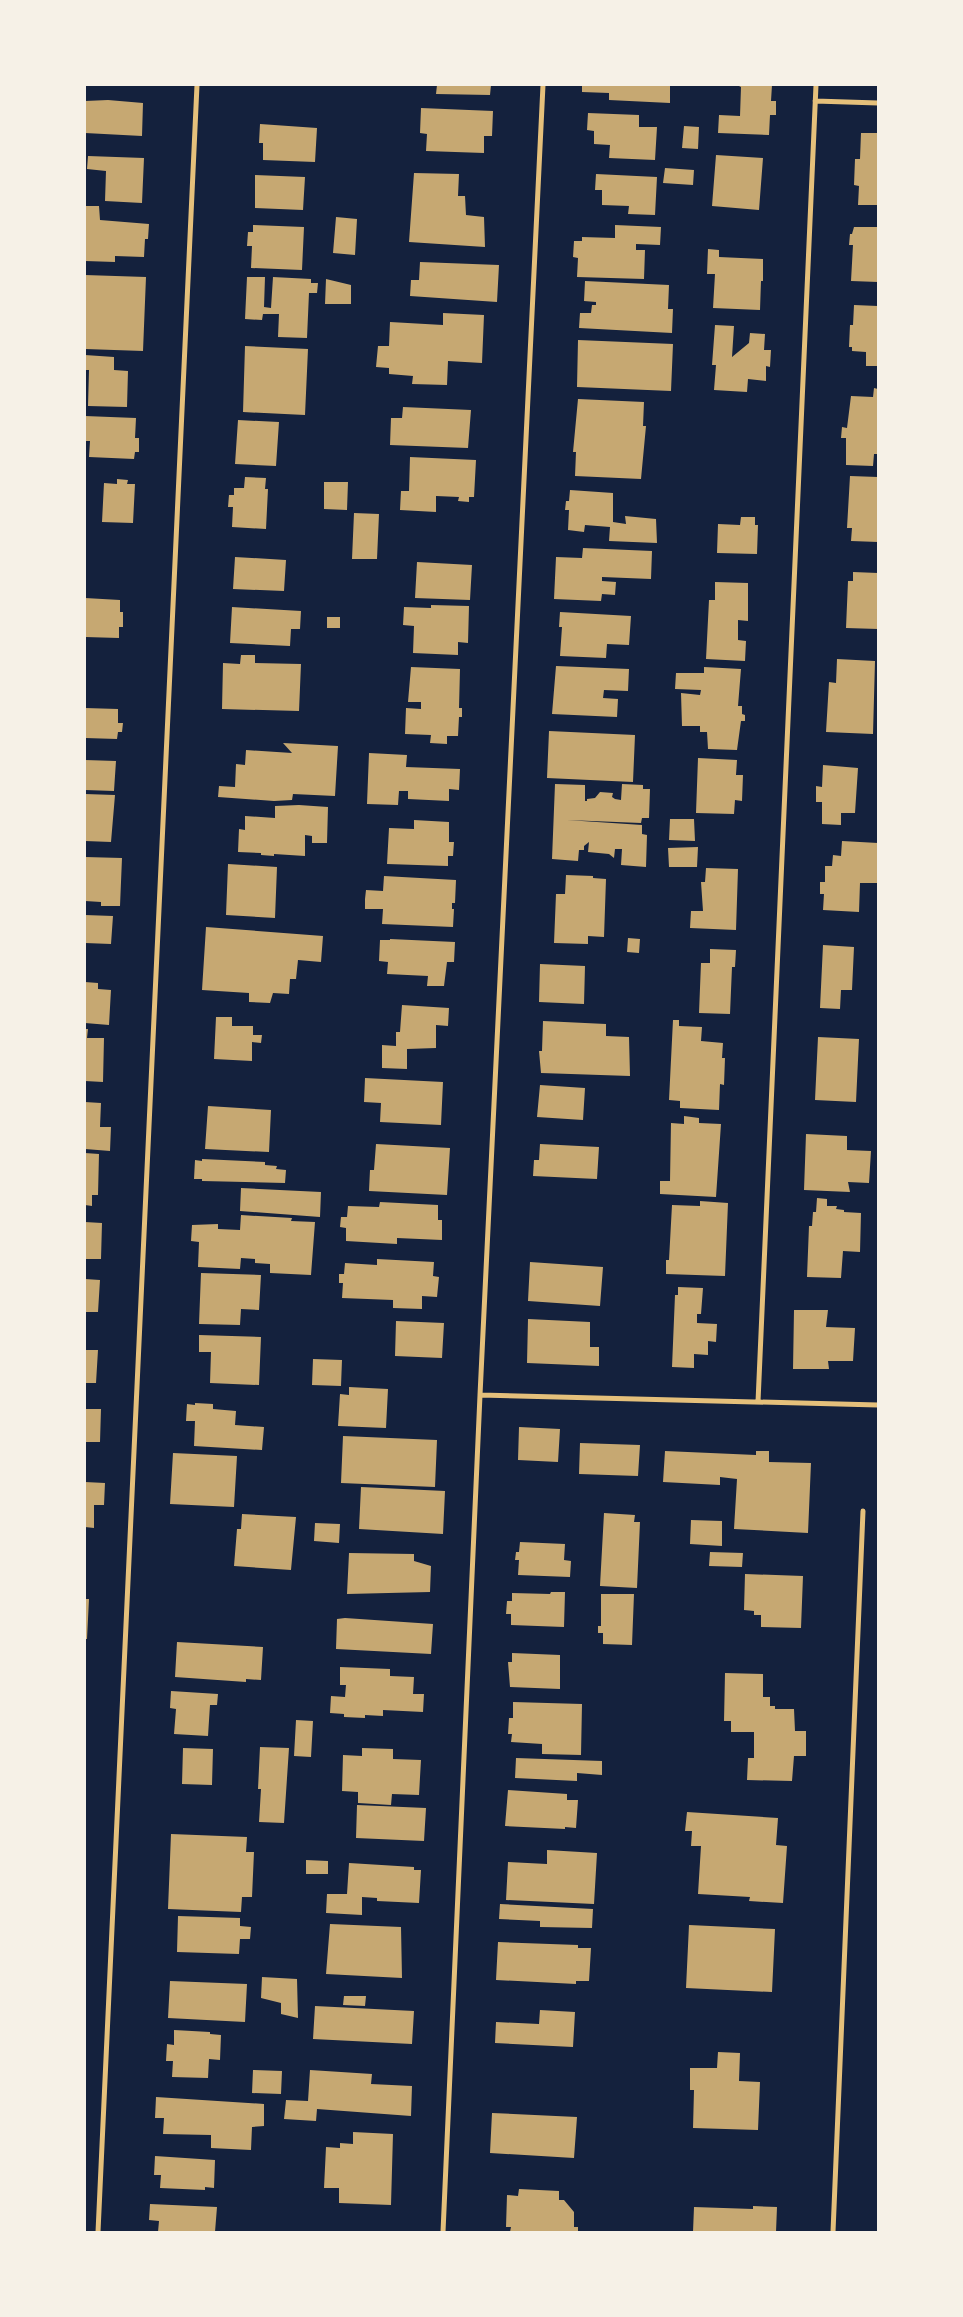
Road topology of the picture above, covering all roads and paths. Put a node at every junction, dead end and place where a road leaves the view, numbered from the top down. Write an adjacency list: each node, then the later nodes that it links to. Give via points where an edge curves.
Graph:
1 (196, 85): 10 (street)
2 (543, 85): 6 (street)
3 (816, 85): 4 (street)
4 (815, 101): 5 (street); 7 (street)
5 (878, 103)
6 (480, 1395): 7 (street); 11 (street)
7 (758, 1402): 8 (street)
8 (878, 1405)
9 (863, 1511): 12 (street)
10 (98, 2232)
11 (443, 2232)
12 (833, 2232)

